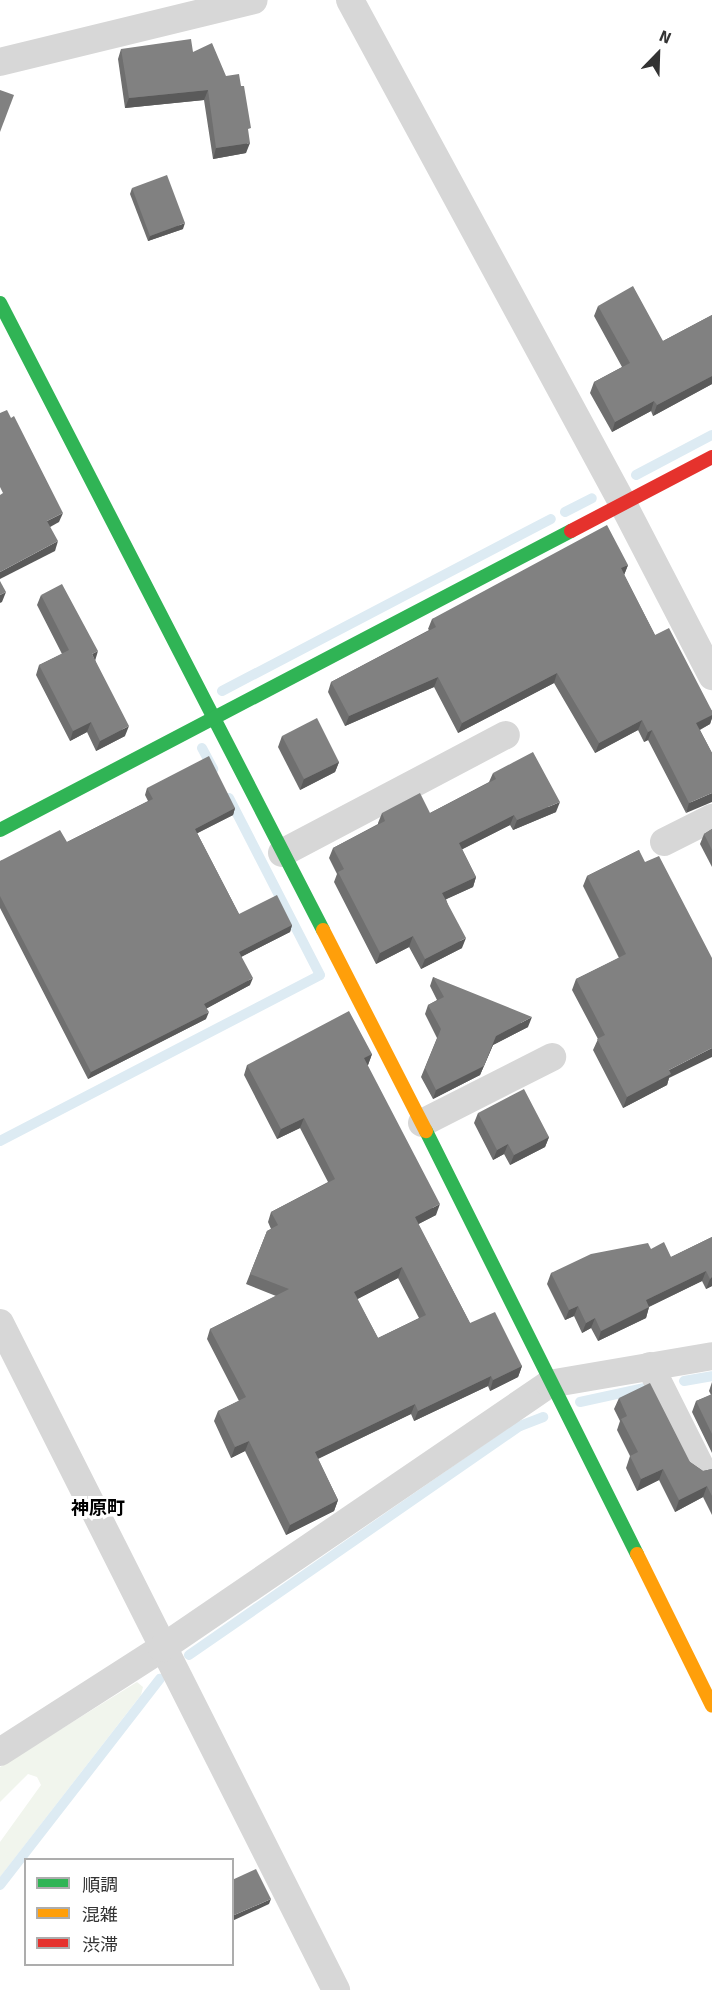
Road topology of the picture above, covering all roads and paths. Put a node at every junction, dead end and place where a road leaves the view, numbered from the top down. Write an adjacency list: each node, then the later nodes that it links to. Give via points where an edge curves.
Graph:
1 (254, 0): 3 (street)
2 (350, 0): 6 (street)
3 (0, 62)
4 (0, 303): 8 (street)
5 (712, 457): 6 (street)
6 (623, 504): 7 (street); 8 (street)
7 (712, 676)
8 (213, 718): 11 (street); 13 (street)
9 (506, 735): 13 (street)
10 (712, 818): 12 (street)
11 (0, 830)
12 (664, 842)
13 (282, 853): 15 (street)
14 (552, 1057): 15 (street)
15 (422, 1123): 19 (street)
16 (0, 1323): 21 (street)
17 (712, 1356): 18 (street)
18 (650, 1366): 19 (street); 20 (street)
19 (549, 1384): 21 (street); 22 (street)
20 (700, 1466)
21 (162, 1648): 23 (street); 24 (street)
22 (712, 1706)
23 (0, 1752)
24 (336, 1990)

